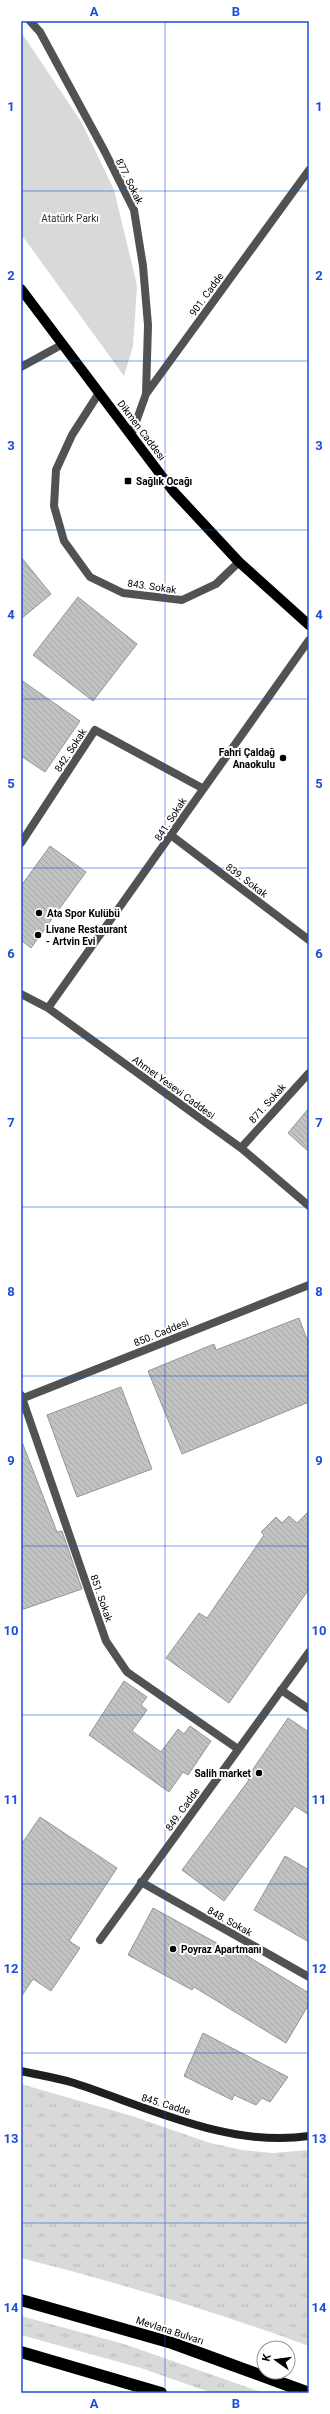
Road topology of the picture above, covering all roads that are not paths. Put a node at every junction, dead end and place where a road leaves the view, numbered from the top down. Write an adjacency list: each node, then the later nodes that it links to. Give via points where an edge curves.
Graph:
1 (30, 21): 7 (street, 877. Sokak, via 40,32 134,210 144,266 148,325)
2 (309, 170): 7 (street, 901. Cadde)
3 (21, 289): 4 (main road, Dikmen Caddesi)
4 (63, 344): 5 (street); 6 (main road, Dikmen Caddesi)
5 (21, 367)
6 (99, 393): 8 (main road, Dikmen Caddesi); 9 (street, 843. Sokak, via 72,435 56,470 54,506 64,541 90,577 123,593 182,600 216,584)
7 (146, 394): 8 (street, 901. Cadde)
8 (131, 436): 9 (main road, Dikmen Caddesi, via 173,491)
9 (238, 562): 10 (main road, Dikmen Caddesi)
10 (309, 625)
11 (309, 640): 12 (street, 841. Sokak)
12 (202, 788): 13 (street, 841. Sokak); 14 (street, 842. Sokak, via 95,730)
13 (172, 836): 15 (street, 839. Sokak); 17 (street, 841. Sokak)
14 (21, 843)
15 (309, 940)
16 (21, 994): 17 (street, Ahmet Yesevi Caddesi)
17 (48, 1008): 19 (street, Ahmet Yesevi Caddesi)
18 (309, 1073): 19 (street, 871. Sokak)
19 (241, 1148): 20 (street, Ahmet Yesevi Caddesi)
20 (309, 1206)
21 (309, 1285): 22 (street, 850. Caddesi)
22 (21, 1397): 26 (street, 851. Sokak, via 106,1641 128,1672)
23 (309, 1652): 24 (street, 849. Cadde)
24 (281, 1690): 25 (street); 26 (street, 849. Cadde)
25 (309, 1709)
26 (238, 1749): 27 (street, 849. Cadde)
27 (141, 1882): 28 (street, 849. Cadde); 29 (street, 848. Sokak)
28 (100, 1940)
29 (309, 1978)
30 (21, 2071): 31 (street, 845. Cadde, via 73,2083 212,2128 253,2136)
31 (309, 2136)
32 (21, 2300): 35 (highway, Mevlana Bulvarı, via 172,2343)
33 (21, 2352): 34 (highway)
34 (160, 2393)
35 (309, 2393)

